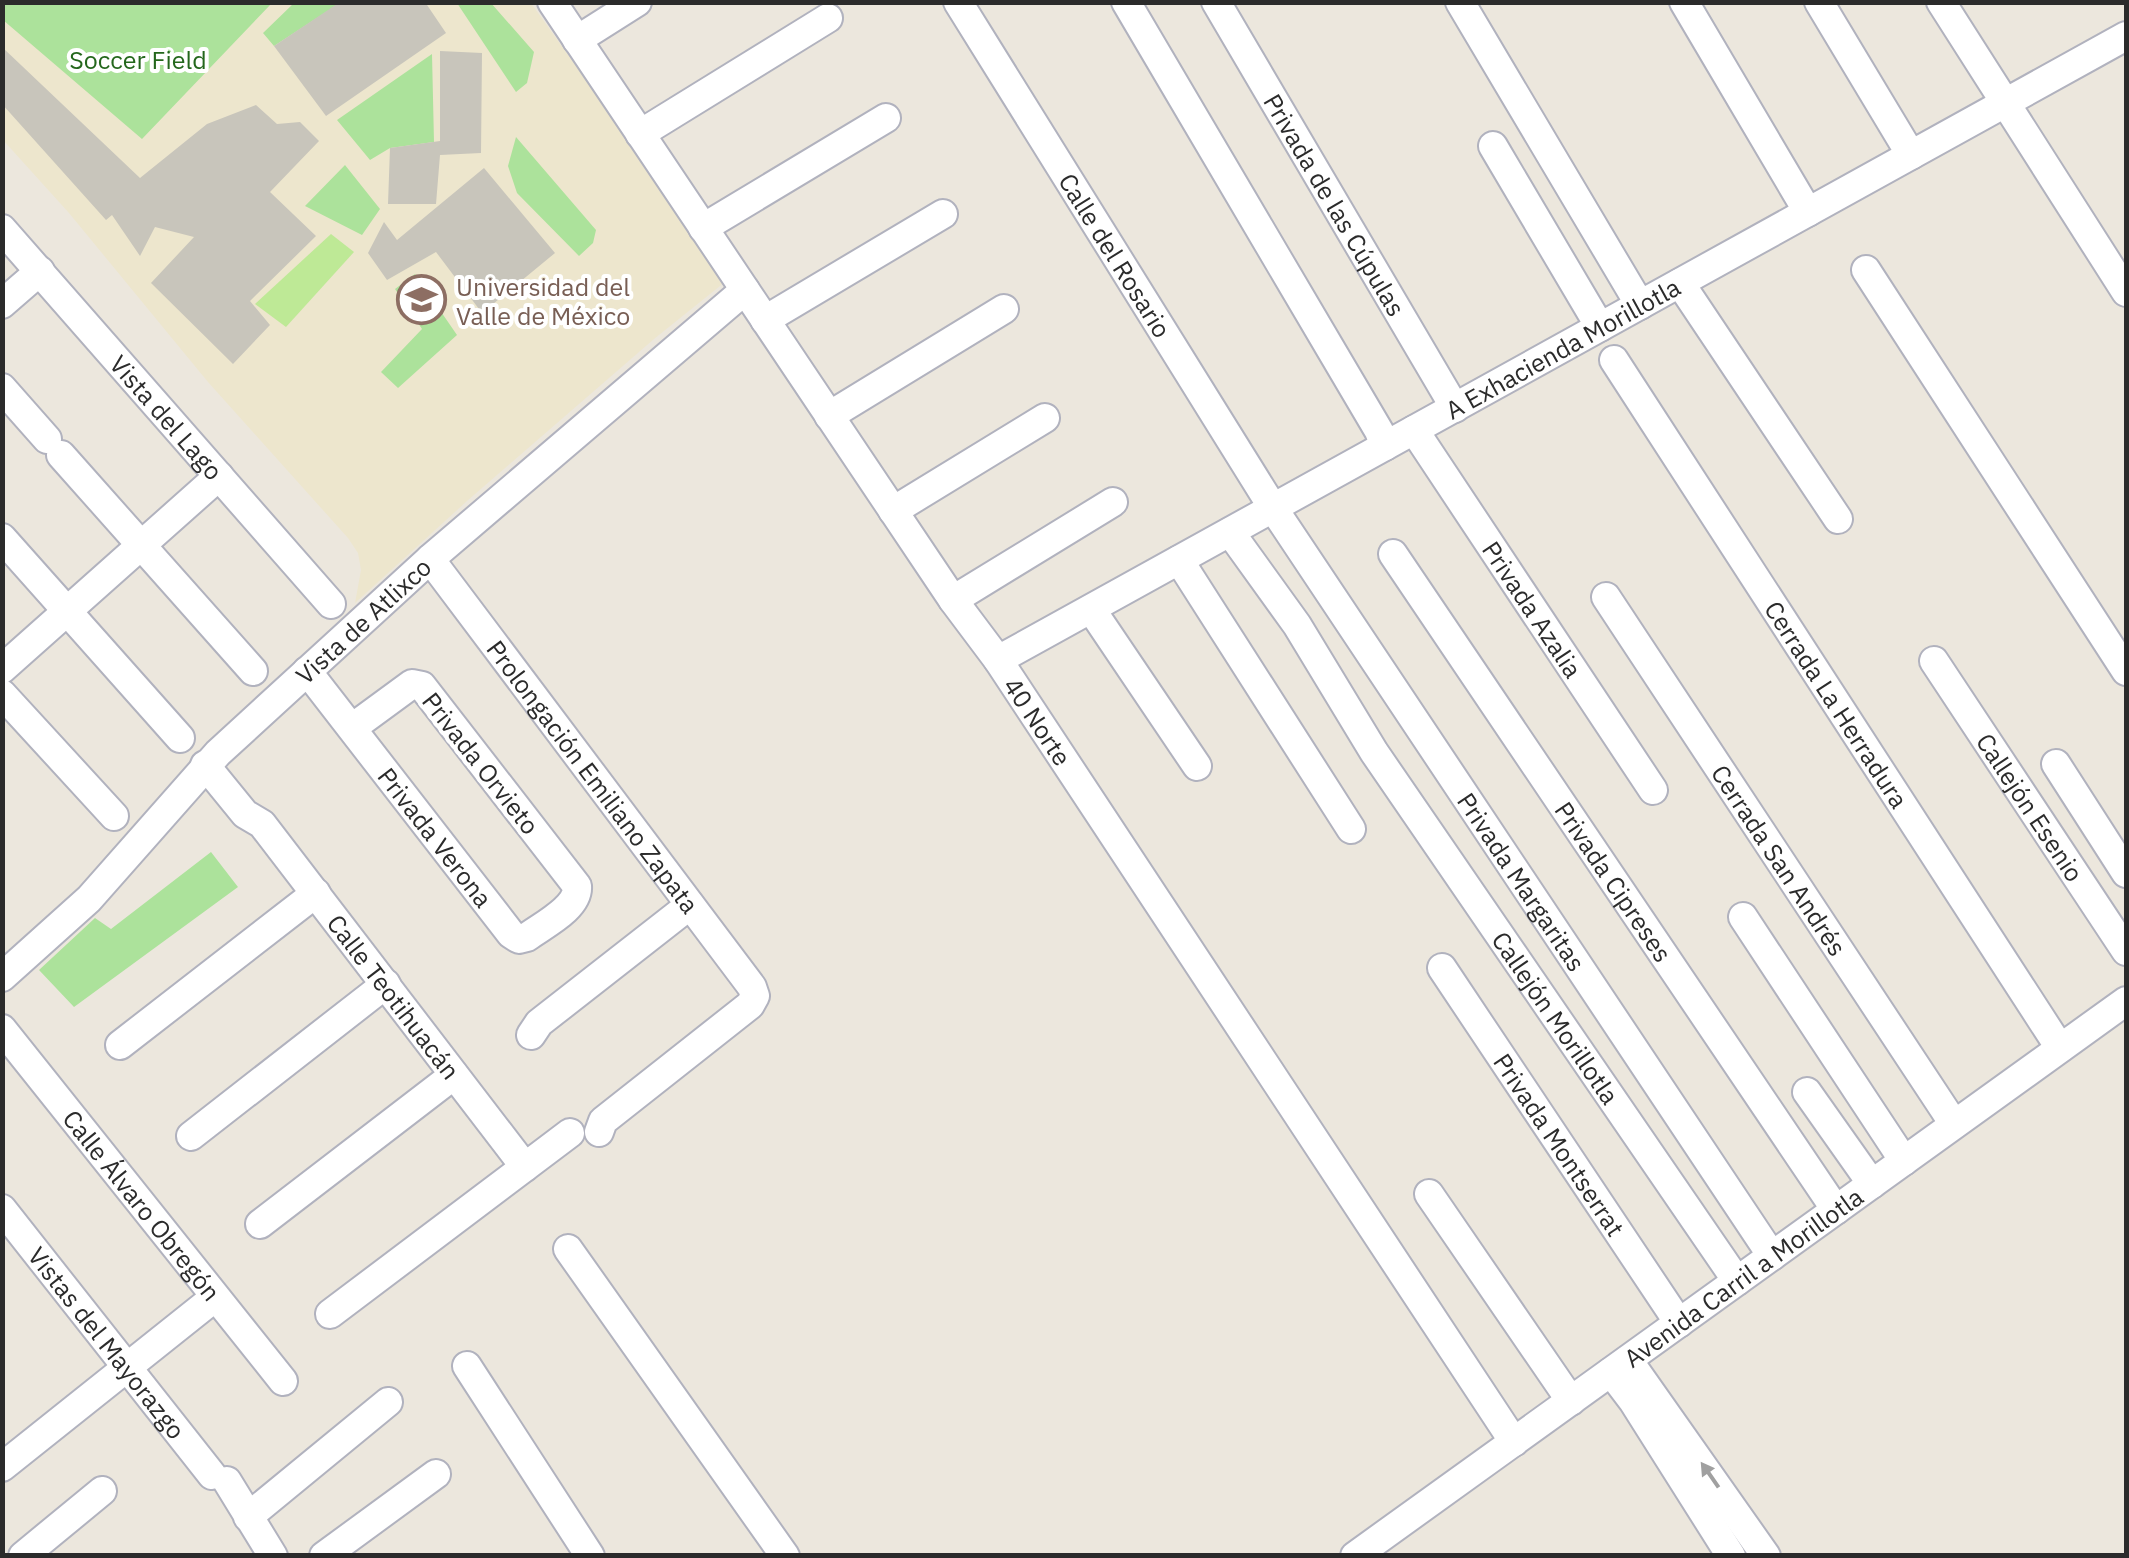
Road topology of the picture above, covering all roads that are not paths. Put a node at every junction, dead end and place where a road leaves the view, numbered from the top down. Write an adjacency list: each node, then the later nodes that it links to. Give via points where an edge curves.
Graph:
1 (552, 2): 12 (street, 40 Norte)
2 (637, 2): 12 (street)
3 (958, 2): 41 (street, Calle del Rosario)
4 (1126, 2): 38 (street)
5 (1216, 2): 34 (street, Privada de las Cúpulas)
6 (1460, 2): 28 (street)
7 (1684, 2): 18 (street)
8 (1819, 2): 17 (street)
9 (1941, 2): 13 (street)
10 (828, 18): 15 (street)
11 (2126, 36): 13 (street, A Exhacienda Morillotla)
12 (577, 40): 15 (street, 40 Norte)
13 (2004, 104): 17 (street, A Exhacienda Morillotla); 26 (street)
14 (886, 118): 20 (street)
15 (640, 134): 20 (street, 40 Norte)
16 (1493, 146): 31 (street)
17 (1911, 155): 18 (street, A Exhacienda Morillotla)
18 (1808, 212): 24 (street, A Exhacienda Morillotla)
19 (943, 214): 30 (street)
20 (703, 228): 25 (street, 40 Norte)
21 (2, 229): 23 (street, Vista del Lago)
22 (1866, 270): 60 (street)
23 (40, 271): 27 (street); 39 (street, Vista del Lago)
24 (1680, 283): 28 (street, A Exhacienda Morillotla); 43 (street)
25 (745, 290): 30 (street, 40 Norte); 48 (street, Vista de Atlixco)
26 (2126, 292)
27 (2, 304)
28 (1640, 305): 31 (street, A Exhacienda Morillotla)
29 (1004, 309): 35 (street)
30 (765, 320): 35 (street, 40 Norte)
31 (1600, 327): 34 (street, A Exhacienda Morillotla)
32 (1614, 360): 83 (street, Cerrada La Herradura)
33 (2, 388): 46 (street)
34 (1454, 408): 37 (street, A Exhacienda Morillotla)
35 (830, 416): 42 (street, 40 Norte)
36 (1045, 418): 42 (street)
37 (1414, 430): 38 (street, A Exhacienda Morillotla); 67 (street, Privada Azalia)
38 (1385, 446): 41 (street, A Exhacienda Morillotla)
39 (218, 476): 46 (street); 52 (street, Vista del Lago)
40 (1113, 502): 51 (street)
41 (1272, 508): 44 (street, A Exhacienda Morillotla); 98 (street, Privada Margaritas)
42 (893, 511): 51 (street, 40 Norte)
43 (1838, 519)
44 (1230, 532): 49 (street, A Exhacienda Morillotla); 99 (street, Callejón Morillotla)
45 (2, 538): 54 (street)
46 (141, 545): 54 (street); 59 (street)
47 (1394, 554): 95 (street, Privada Cipreses)
48 (430, 559): 57 (street, Vista de Atlixco); 73 (street, Prolongación Emiliano Zapata)
49 (1179, 560): 53 (street, A Exhacienda Morillotla); 69 (street)
50 (1606, 597): 86 (street, Cerrada San Andrés)
51 (953, 600): 55 (street, 40 Norte)
52 (330, 604)
53 (1091, 609): 55 (street, A Exhacienda Morillotla); 66 (street)
54 (67, 611): 58 (street); 63 (street)
55 (998, 660): 110 (street, 40 Norte)
56 (1934, 660): 75 (street, Callejón Esenio)
57 (314, 665): 62 (street, Privada Verona); 64 (street, Vista de Atlixco)
58 (2, 668)
59 (253, 671)
60 (2126, 671)
61 (2, 694): 68 (street)
62 (359, 722): 72 (street, Privada Orvieto, via 412,684 422,686); 72 (street, Privada Verona, via 511,934 527,937)
63 (180, 738)
64 (211, 759): 71 (street, Calle Teotihuacán, via 245,814 262,824); 77 (street, Vista de Atlixco, via 89,899)
65 (2056, 764): 70 (street)
66 (1198, 766)
67 (1653, 790)
68 (114, 816)
69 (1351, 829)
70 (2126, 873)
71 (316, 893): 78 (street, Calle Teotihuacán); 82 (street)
72 (578, 894)
73 (690, 905): 81 (street); 87 (street, Prolongación Emiliano Zapata, via 755,996 603,1121)
74 (1743, 918): 90 (street)
75 (2126, 950)
76 (1442, 968): 102 (street, Privada Montserrat)
77 (2, 978)
78 (386, 984): 84 (street, Calle Teotihuacán); 89 (street)
79 (2126, 1001): 83 (street, Avenida Carril a Morillotla)
80 (2, 1029): 100 (street, Calle Álvaro Obregón)
81 (531, 1035)
82 (120, 1045)
83 (2060, 1048): 86 (street, Avenida Carril a Morillotla)
84 (454, 1074): 91 (street, Calle Teotihuacán); 96 (street)
85 (1807, 1092): 92 (street)
86 (1954, 1124): 90 (street, Avenida Carril a Morillotla)
87 (599, 1132)
88 (570, 1133): 91 (street)
89 (191, 1136)
90 (1904, 1161): 92 (street, Avenida Carril a Morillotla)
91 (526, 1166): 101 (street)
92 (1872, 1184): 95 (street, Avenida Carril a Morillotla)
93 (1429, 1194): 107 (street)
94 (2, 1208): 105 (street, Vistas del Mayorazgo)
95 (1836, 1210): 98 (street, Avenida Carril a Morillotla)
96 (260, 1224)
97 (568, 1249): 120 (street)
98 (1772, 1256): 99 (street, Avenida Carril a Morillotla)
99 (1737, 1281): 102 (street, Avenida Carril a Morillotla)
100 (214, 1298): 105 (street); 106 (street, Calle Álvaro Obregón)
101 (330, 1314)
102 (1680, 1323): 104 (street, Avenida Carril a Morillotla)
103 (468, 1366): 119 (street)
104 (1620, 1366): 107 (street, Avenida Carril a Morillotla); 109 (street)
105 (126, 1370): 111 (street); 114 (street, Vistas del Mayorazgo)
106 (283, 1381)
107 (1571, 1401): 110 (street, Avenida Carril a Morillotla)
108 (388, 1402): 114 (street)
109 (1657, 1419): 121 (street); 122 (street, one-way to 109)
110 (1514, 1442): 115 (street, Avenida Carril a Morillotla)
111 (2, 1466)
112 (436, 1474): 118 (street)
113 (102, 1492): 116 (street)
114 (248, 1517): 117 (street, Vistas del Mayorazgo)
115 (1357, 1554)
116 (23, 1556)
117 (272, 1556)
118 (324, 1556)
119 (590, 1556)
120 (785, 1556)
121 (1731, 1556)
122 (1766, 1556)

